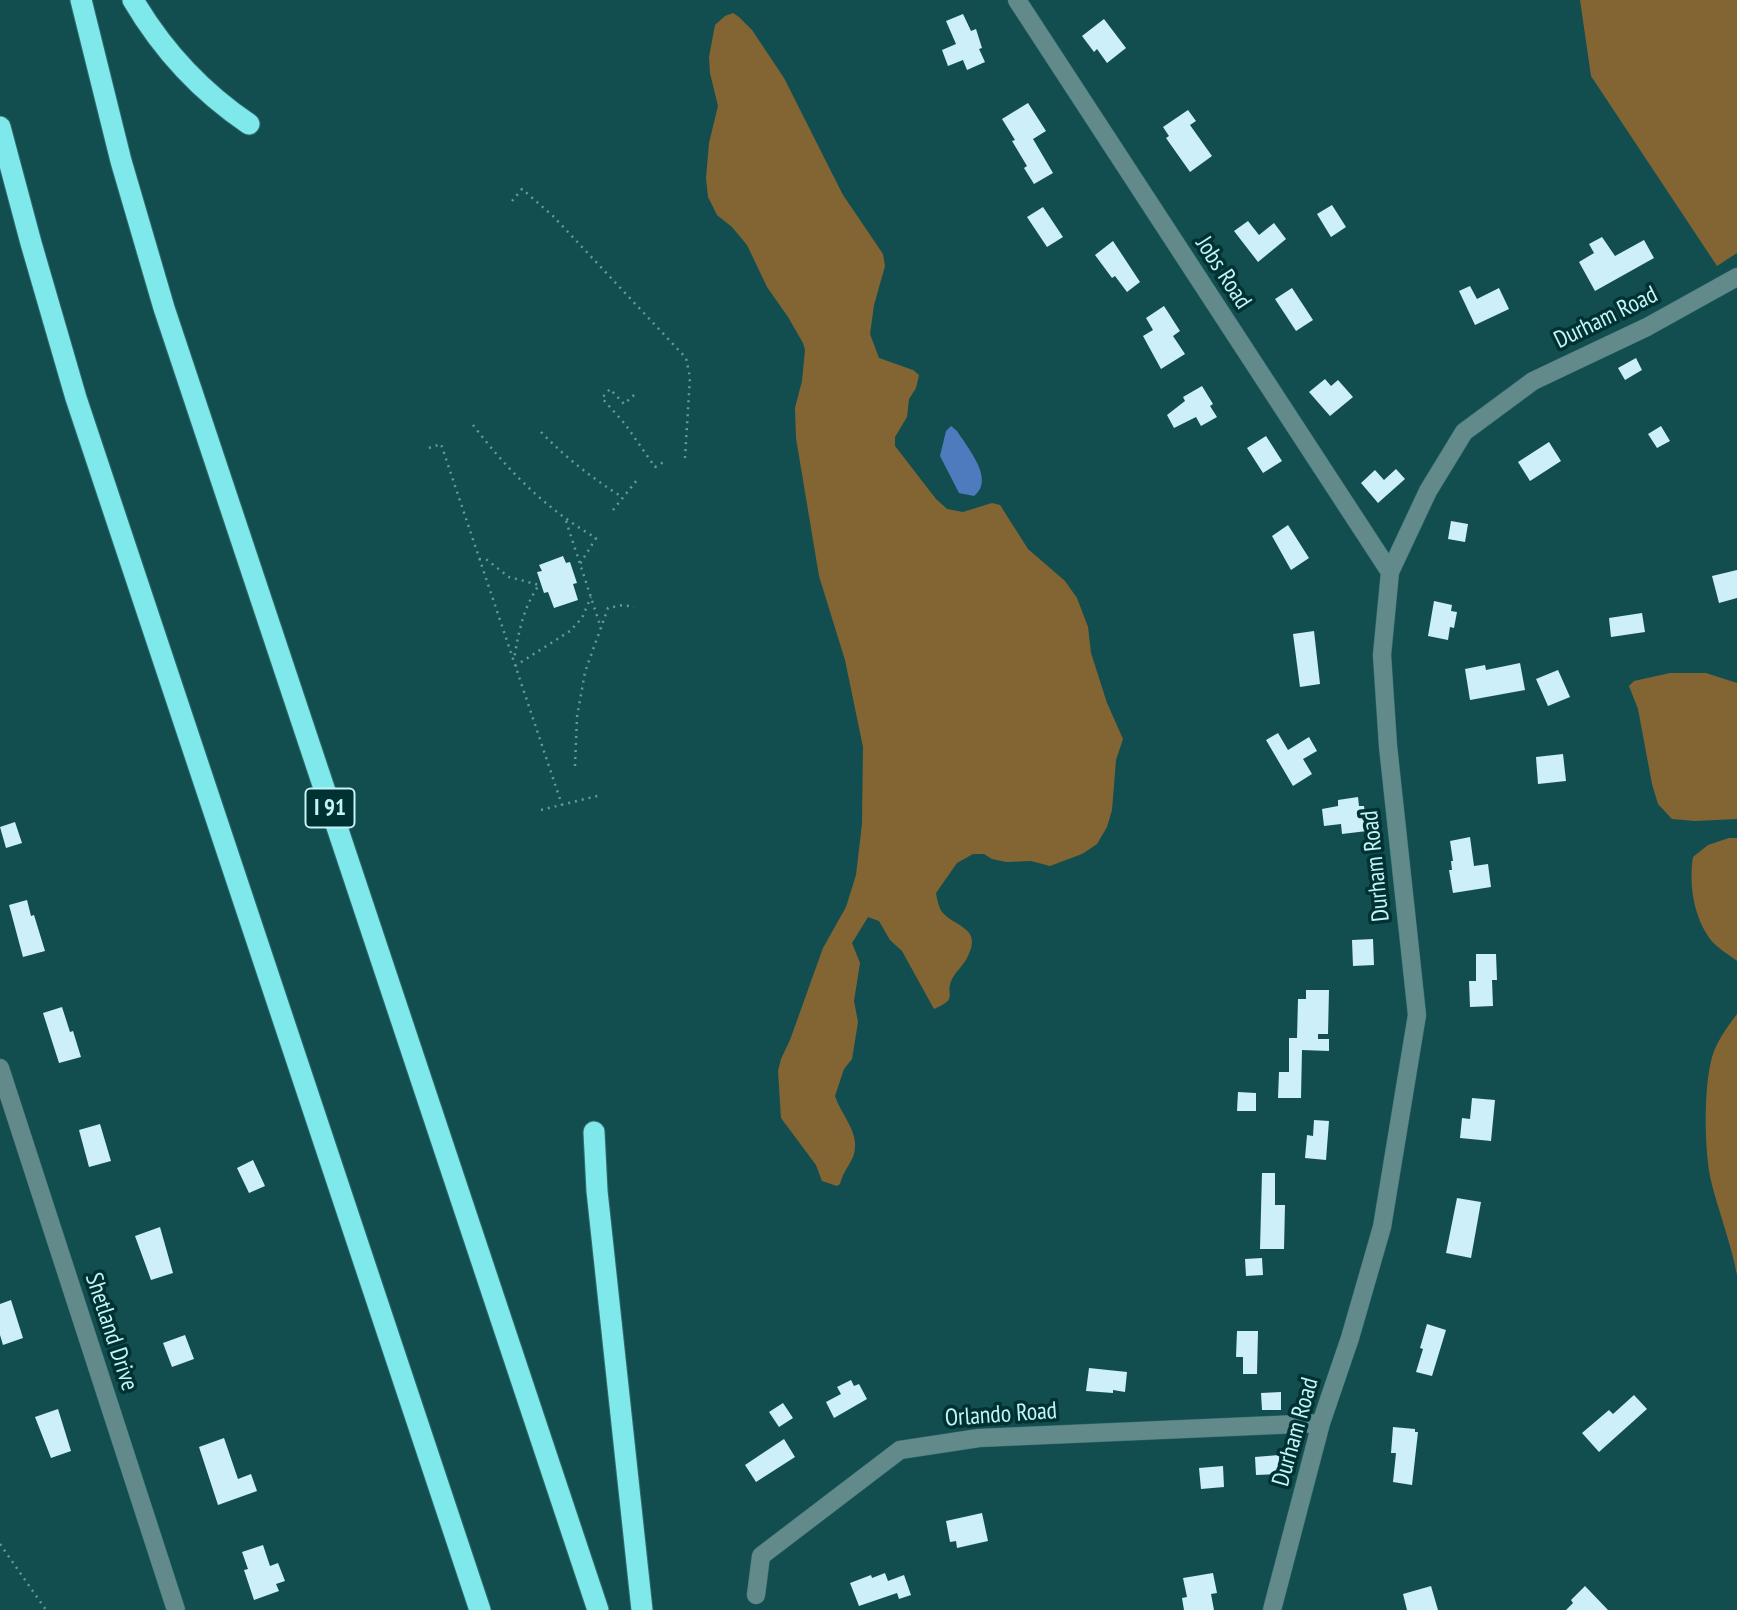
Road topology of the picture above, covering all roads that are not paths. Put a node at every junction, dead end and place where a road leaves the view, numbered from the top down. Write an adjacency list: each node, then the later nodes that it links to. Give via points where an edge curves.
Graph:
1 (81, 0): 14 (highway, I 91, via 164,308)
2 (133, 0): 4 (highway, via 156,37 191,78)
3 (1017, 0): 7 (street, Jobs Road)
4 (249, 124)
5 (0, 127): 13 (highway, via 76,398)
6 (1737, 277): 7 (street, Durham Road, via 1647,327 1533,381 1464,432 1428,491)
7 (1390, 572): 10 (street, Durham Road, via 1382,655 1417,1015 1382,1227)
8 (0, 1068): 12 (street, Shetland Drive)
9 (594, 1132): 15 (highway)
10 (1321, 1423): 11 (street, Orlando Road, via 979,1438 900,1450 761,1556); 16 (street, Durham Road)
11 (756, 1595)
12 (176, 1610)
13 (480, 1610)
14 (598, 1610)
15 (642, 1610)
16 (1272, 1610)

